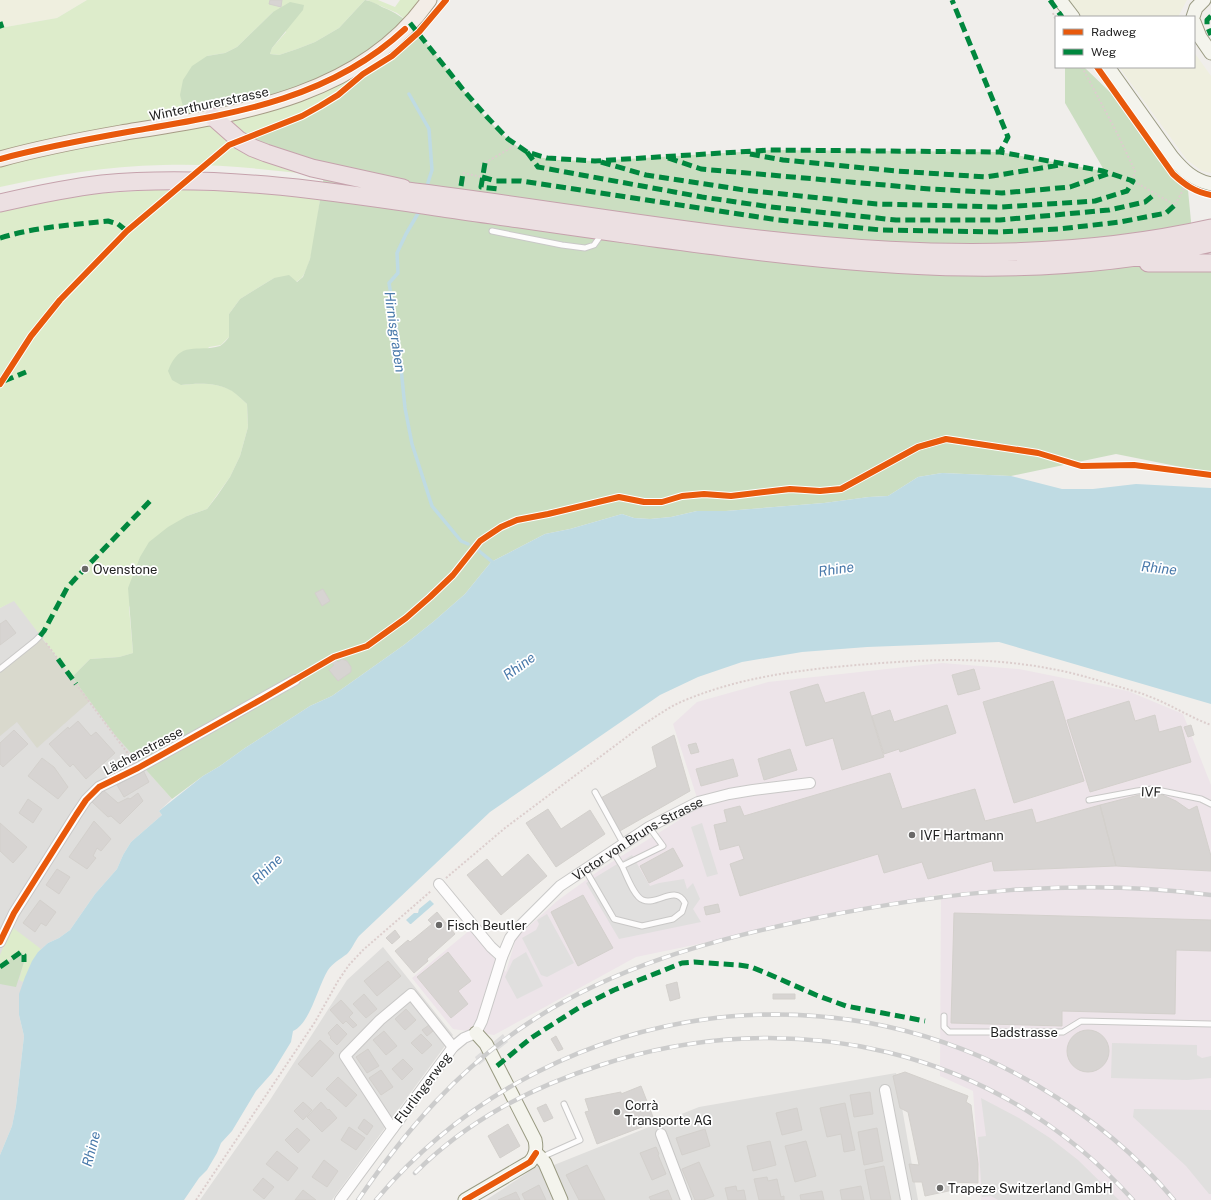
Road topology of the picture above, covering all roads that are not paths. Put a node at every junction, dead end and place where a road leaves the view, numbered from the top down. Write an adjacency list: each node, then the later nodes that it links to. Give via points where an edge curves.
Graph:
1 (429, 0): 9 (main road, Winterthurerstrasse, via 405,28 373,56 353,69 313,88 274,102)
2 (1060, 0): 4 (street)
3 (1204, 0): 5 (street, via 1196,8)
4 (1071, 16)
5 (1193, 16)
6 (1195, 24): 7 (street)
7 (1211, 52)
8 (1109, 68): 11 (street, via 1181,168 1199,181)
9 (214, 117): 10 (main road, Winterthurerstrasse, via 74,142); 12 (highway, via 243,143)
10 (0, 159)
11 (1211, 184)
12 (379, 190): 13 (highway, via 250,173 172,170 82,176); 14 (highway, via 167,180 76,187); 15 (highway); 15 (highway, via 430,194)
13 (0, 191)
14 (0, 203)
15 (465, 205): 16 (highway, via 823,246 924,252 996,253 1083,248); 17 (highway)
16 (1211, 228)
17 (600, 230): 18 (lane, via 597,242 590,248); 21 (highway, via 786,255 869,263 978,267)
18 (492, 231)
19 (1211, 242): 21 (highway, via 1140,256)
20 (1211, 263): 21 (highway)
21 (1076, 264)
22 (40, 636): 23 (lane)
23 (0, 669)
24 (295, 680): 35 (street, Lächenstrasse, via 138,768 99,787 86,800 20,903)
25 (810, 783): 29 (street, Victor von Bruns-Strasse, via 747,791 698,802)
26 (595, 792): 30 (lane)
27 (1089, 800): 28 (lane, IVF, via 1152,789 1201,799)
28 (1211, 804)
29 (649, 827): 30 (street, Victor von Bruns-Strasse); 32 (lane, via 663,846)
30 (623, 843): 31 (street, Victor von Bruns-Strasse)
31 (612, 850): 32 (lane); 33 (street, Victor von Bruns-Strasse)
32 (622, 866): 33 (lane, via 636,895 650,901 675,894 683,898 685,903 682,912 673,920 642,926 614,919)
33 (585, 869): 36 (street, Victor von Bruns-Strasse, via 560,886 517,929)
34 (439, 884): 36 (street)
35 (0, 942)
36 (502, 957): 39 (street, Victor von Bruns-Strasse)
37 (944, 1016): 38 (lane, Badstrasse, via 944,1027 950,1032 1063,1032 1081,1021)
38 (1211, 1024)
39 (476, 1033): 40 (street, Flurlingerweg); 45 (street, via 486,1044 535,1140)
40 (453, 1047): 43 (street, Flurlingerweg); 43 (street, Flurlingerweg, via 411,994 380,1020 345,1056)
41 (886, 1090): 50 (street)
42 (564, 1104): 45 (lane, via 580,1140)
43 (394, 1128): 46 (street, Flurlingerweg)
44 (661, 1134): 49 (street)
45 (538, 1155): 47 (street); 48 (street, via 545,1163)
46 (340, 1200)
47 (465, 1200)
48 (561, 1200)
49 (686, 1200)
50 (906, 1200)

